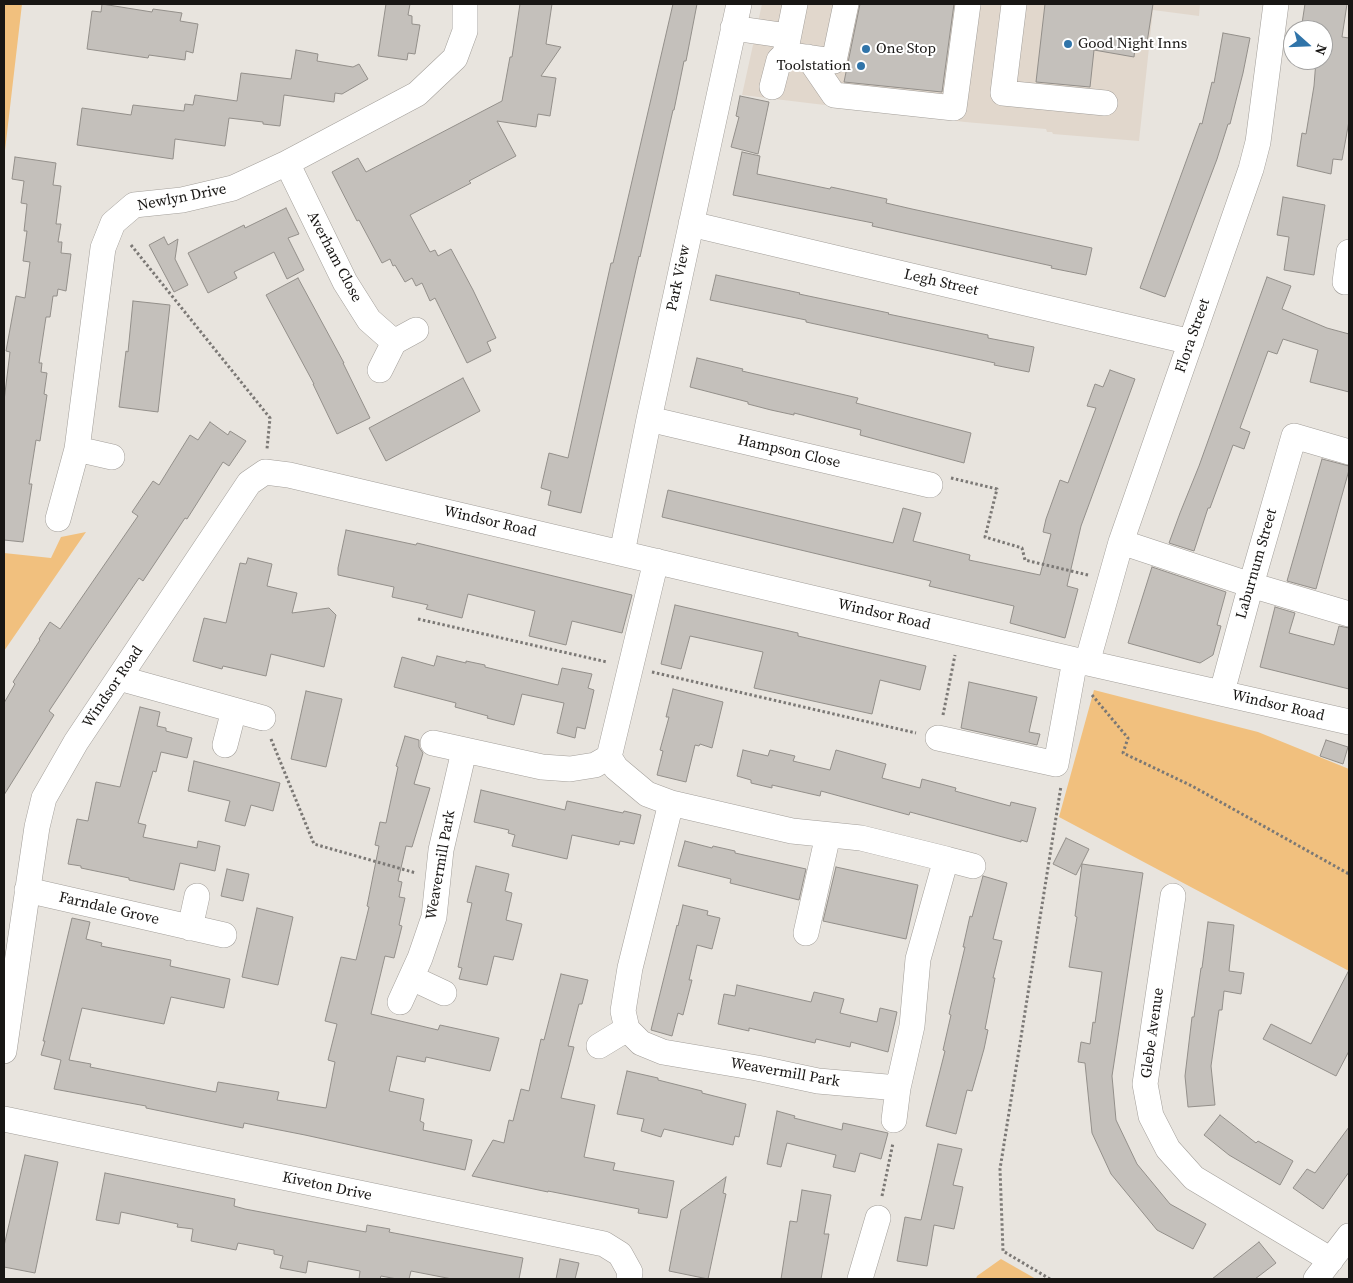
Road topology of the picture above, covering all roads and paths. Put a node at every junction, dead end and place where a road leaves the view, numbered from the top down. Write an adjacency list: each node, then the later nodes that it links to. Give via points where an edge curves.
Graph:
1 (465, 4): 12 (street, Newlyn Drive, via 465,31 454,58 417,94)
2 (739, 4): 8 (street, Park View)
3 (795, 4): 9 (street)
4 (846, 4): 9 (street, via 834,61)
5 (968, 4): 9 (street, via 954,108 834,94)
6 (1014, 4): 11 (street, via 1003,93)
7 (1276, 4): 19 (street, Flora Street, via 1258,142 1251,170)
8 (733, 28): 9 (street); 14 (street, Park View)
9 (794, 49): 10 (street, via 779,60)
10 (772, 88)
11 (1105, 103)
12 (287, 163): 13 (street, Newlyn Drive, via 233,188 182,200 134,205); 18 (street, Averham Close, via 345,282 369,320)
13 (113, 223): 22 (street, Newlyn Drive, via 103,248); 25 (path, via 270,418)
14 (691, 224): 19 (street, Legh Street); 21 (street, Park View)
15 (1349, 252): 16 (street)
16 (1344, 282)
17 (416, 330): 18 (street)
18 (394, 342): 20 (street)
19 (1191, 342): 28 (street, Flora Street)
20 (380, 370)
21 (648, 419): 26 (street, Hampson Close); 29 (street, Park View)
22 (77, 449): 24 (street); 27 (street, Newlyn Drive)
23 (1349, 452): 32 (street, Laburnum Street, via 1294,436)
24 (112, 457)
25 (265, 472): 29 (street, Windsor Road); 38 (street, Windsor Road, via 249,483)
26 (930, 485): 31 (path, via 952,477 997,489 985,537 1022,548 1025,560)
27 (58, 519)
28 (1121, 542): 31 (street, Flora Street); 32 (street)
29 (622, 553): 30 (street, Windsor Road)
30 (656, 561): 35 (street, Windsor Road); 37 (street)
31 (1110, 580): 36 (street, Flora Street)
32 (1251, 585): 33 (street); 40 (street, Laburnum Street)
33 (1348, 608)
34 (418, 619): 37 (path)
35 (959, 632): 36 (street, Windsor Road); 44 (path)
36 (1081, 662): 39 (street, Flora Street); 40 (street, Windsor Road)
37 (632, 667): 44 (path); 48 (street)
38 (119, 678): 41 (street); 56 (street, Windsor Road, via 76,742 44,798)
39 (1070, 689): 49 (street, Flora Street); 54 (path, via 1093,696 1128,738 1123,753 1192,786)
40 (1222, 692): 43 (street, Windsor Road)
41 (234, 710): 42 (street); 46 (street)
42 (263, 718): 55 (path, via 314,844)
43 (1349, 722)
44 (938, 738): 49 (street)
45 (434, 744): 47 (street)
46 (225, 745)
47 (464, 751): 48 (street, via 542,767 570,769 595,765); 55 (street, Weavermill Park, via 441,850)
48 (610, 757): 50 (street, via 616,768 646,794)
49 (1056, 764): 76 (path, via 1061,784 1000,1169 1003,1251)
50 (671, 803): 51 (street, via 792,831); 65 (street, via 630,968 623,1011)
51 (828, 835): 52 (street, via 860,838); 60 (street)
52 (946, 859): 53 (street); 68 (street, via 918,959 912,1026)
53 (973, 866)
54 (1349, 874)
55 (438, 879): 62 (street, Weavermill Park, via 434,917)
56 (27, 890): 59 (street, Farndale Grove); 67 (street, Windsor Road)
57 (197, 896): 59 (street)
58 (1174, 896): 73 (street, Glebe Avenue, via 1145,1084 1152,1116 1168,1149 1194,1178)
59 (190, 928): 61 (street, Farndale Grove)
60 (806, 933)
61 (224, 935)
62 (412, 978): 63 (street); 64 (street, Weavermill Park)
63 (444, 993)
64 (400, 1002)
65 (627, 1029): 66 (street); 68 (street, Weavermill Park, via 641,1043 663,1052 818,1081)
66 (599, 1046)
67 (4, 1052)
68 (898, 1088): 70 (street)
69 (4, 1119): 74 (street, Kiveton Drive, via 604,1244 620,1254 630,1272)
70 (894, 1120): 71 (path, via 894,1138)
71 (878, 1218): 75 (street)
72 (1349, 1236): 73 (street)
73 (1323, 1270)
74 (629, 1279)
75 (863, 1279)
76 (1050, 1279)

